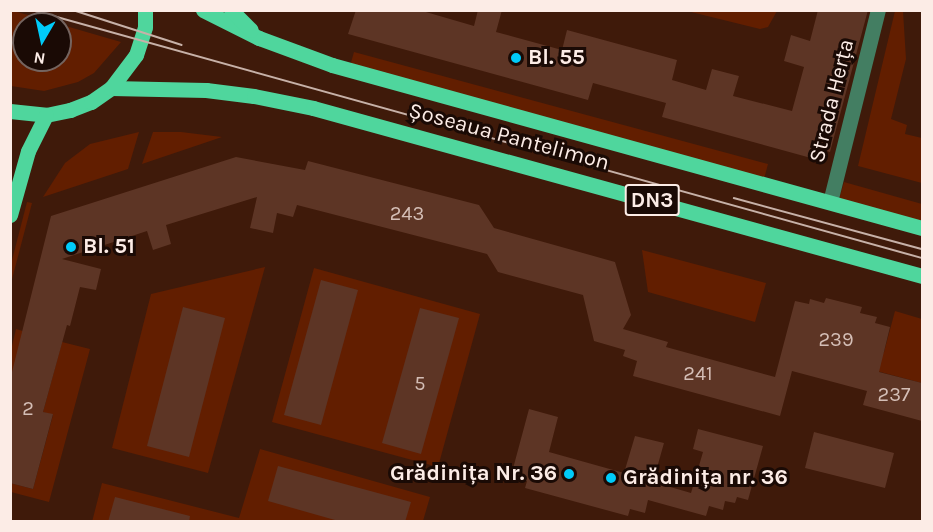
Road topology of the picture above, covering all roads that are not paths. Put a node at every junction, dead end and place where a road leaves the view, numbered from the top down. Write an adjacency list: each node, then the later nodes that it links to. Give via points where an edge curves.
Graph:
1 (146, 10): 6 (main road, via 136,55)
2 (203, 10): 5 (main road, Șoseaua Pantelimon / DN3)
3 (231, 10): 5 (main road)
4 (878, 10): 9 (street, Strada Herța)
5 (259, 38): 9 (main road, Șoseaua Pantelimon / DN3, via 332,65)
6 (111, 88): 8 (main road, via 91,102); 12 (main road, Șoseaua Pantelimon / DN3, via 206,90 313,108)
7 (10, 111): 8 (main road)
8 (46, 115): 10 (main road, via 28,151)
9 (830, 202): 11 (main road, Șoseaua Pantelimon / DN3)
10 (10, 215)
11 (922, 228)
12 (922, 276)

